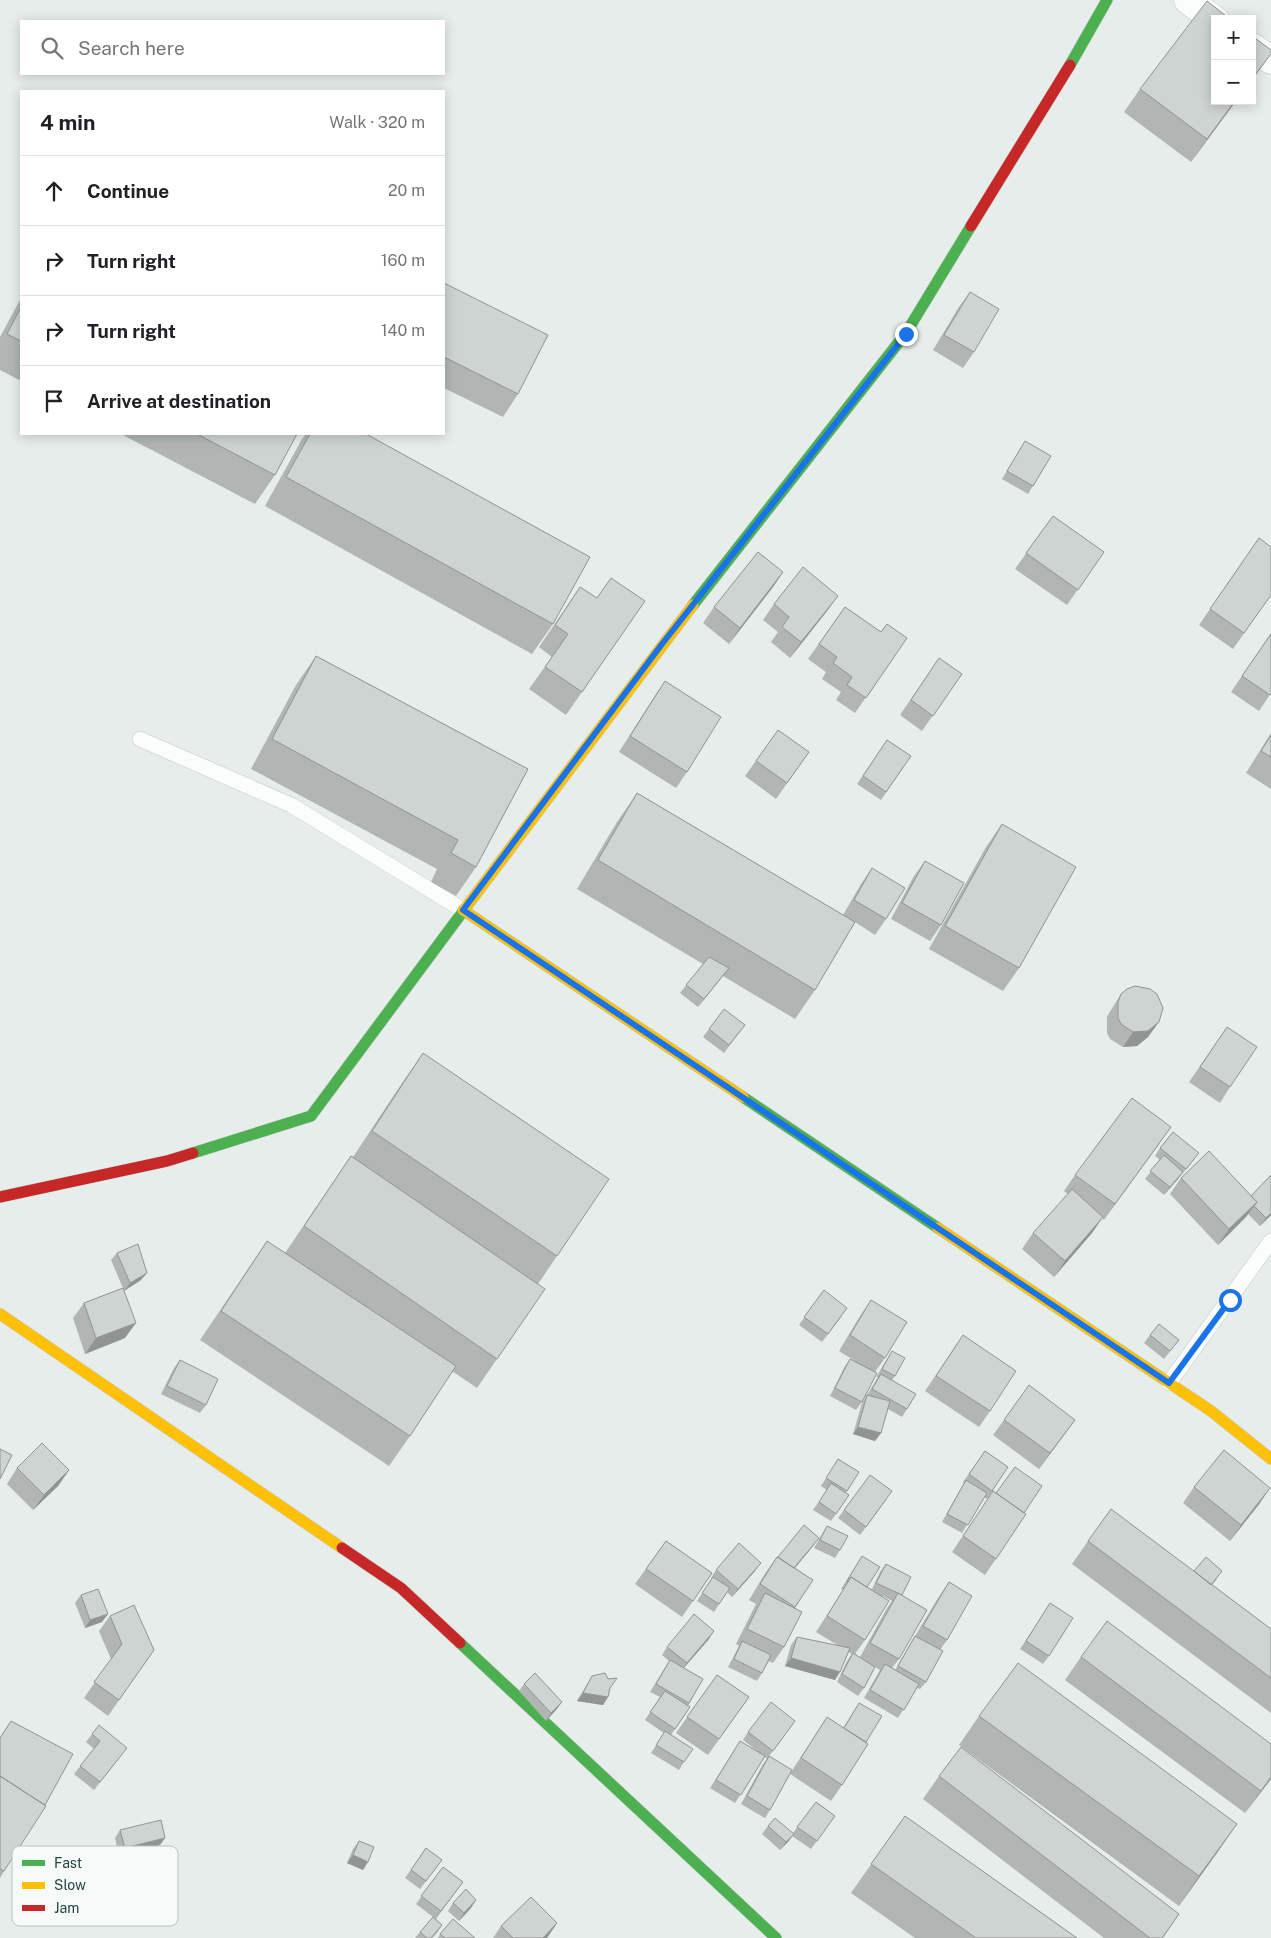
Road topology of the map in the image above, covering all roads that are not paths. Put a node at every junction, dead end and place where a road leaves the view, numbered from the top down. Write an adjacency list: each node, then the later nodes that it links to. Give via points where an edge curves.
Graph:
1 (1107, 0): 7 (street, via 1062,80 906,334 662,644)
2 (1188, 0): 3 (street)
3 (1211, 17)
4 (1256, 50): 5 (street)
5 (1271, 60)
6 (140, 738): 7 (lane, via 291,805)
7 (463, 910): 8 (street, via 311,1116 168,1161); 11 (street)
8 (0, 1197)
9 (1271, 1241): 11 (lane)
10 (0, 1314): 13 (street, via 401,1588)
11 (1169, 1383): 12 (street, via 1211,1411)
12 (1271, 1459)
13 (776, 1938)

